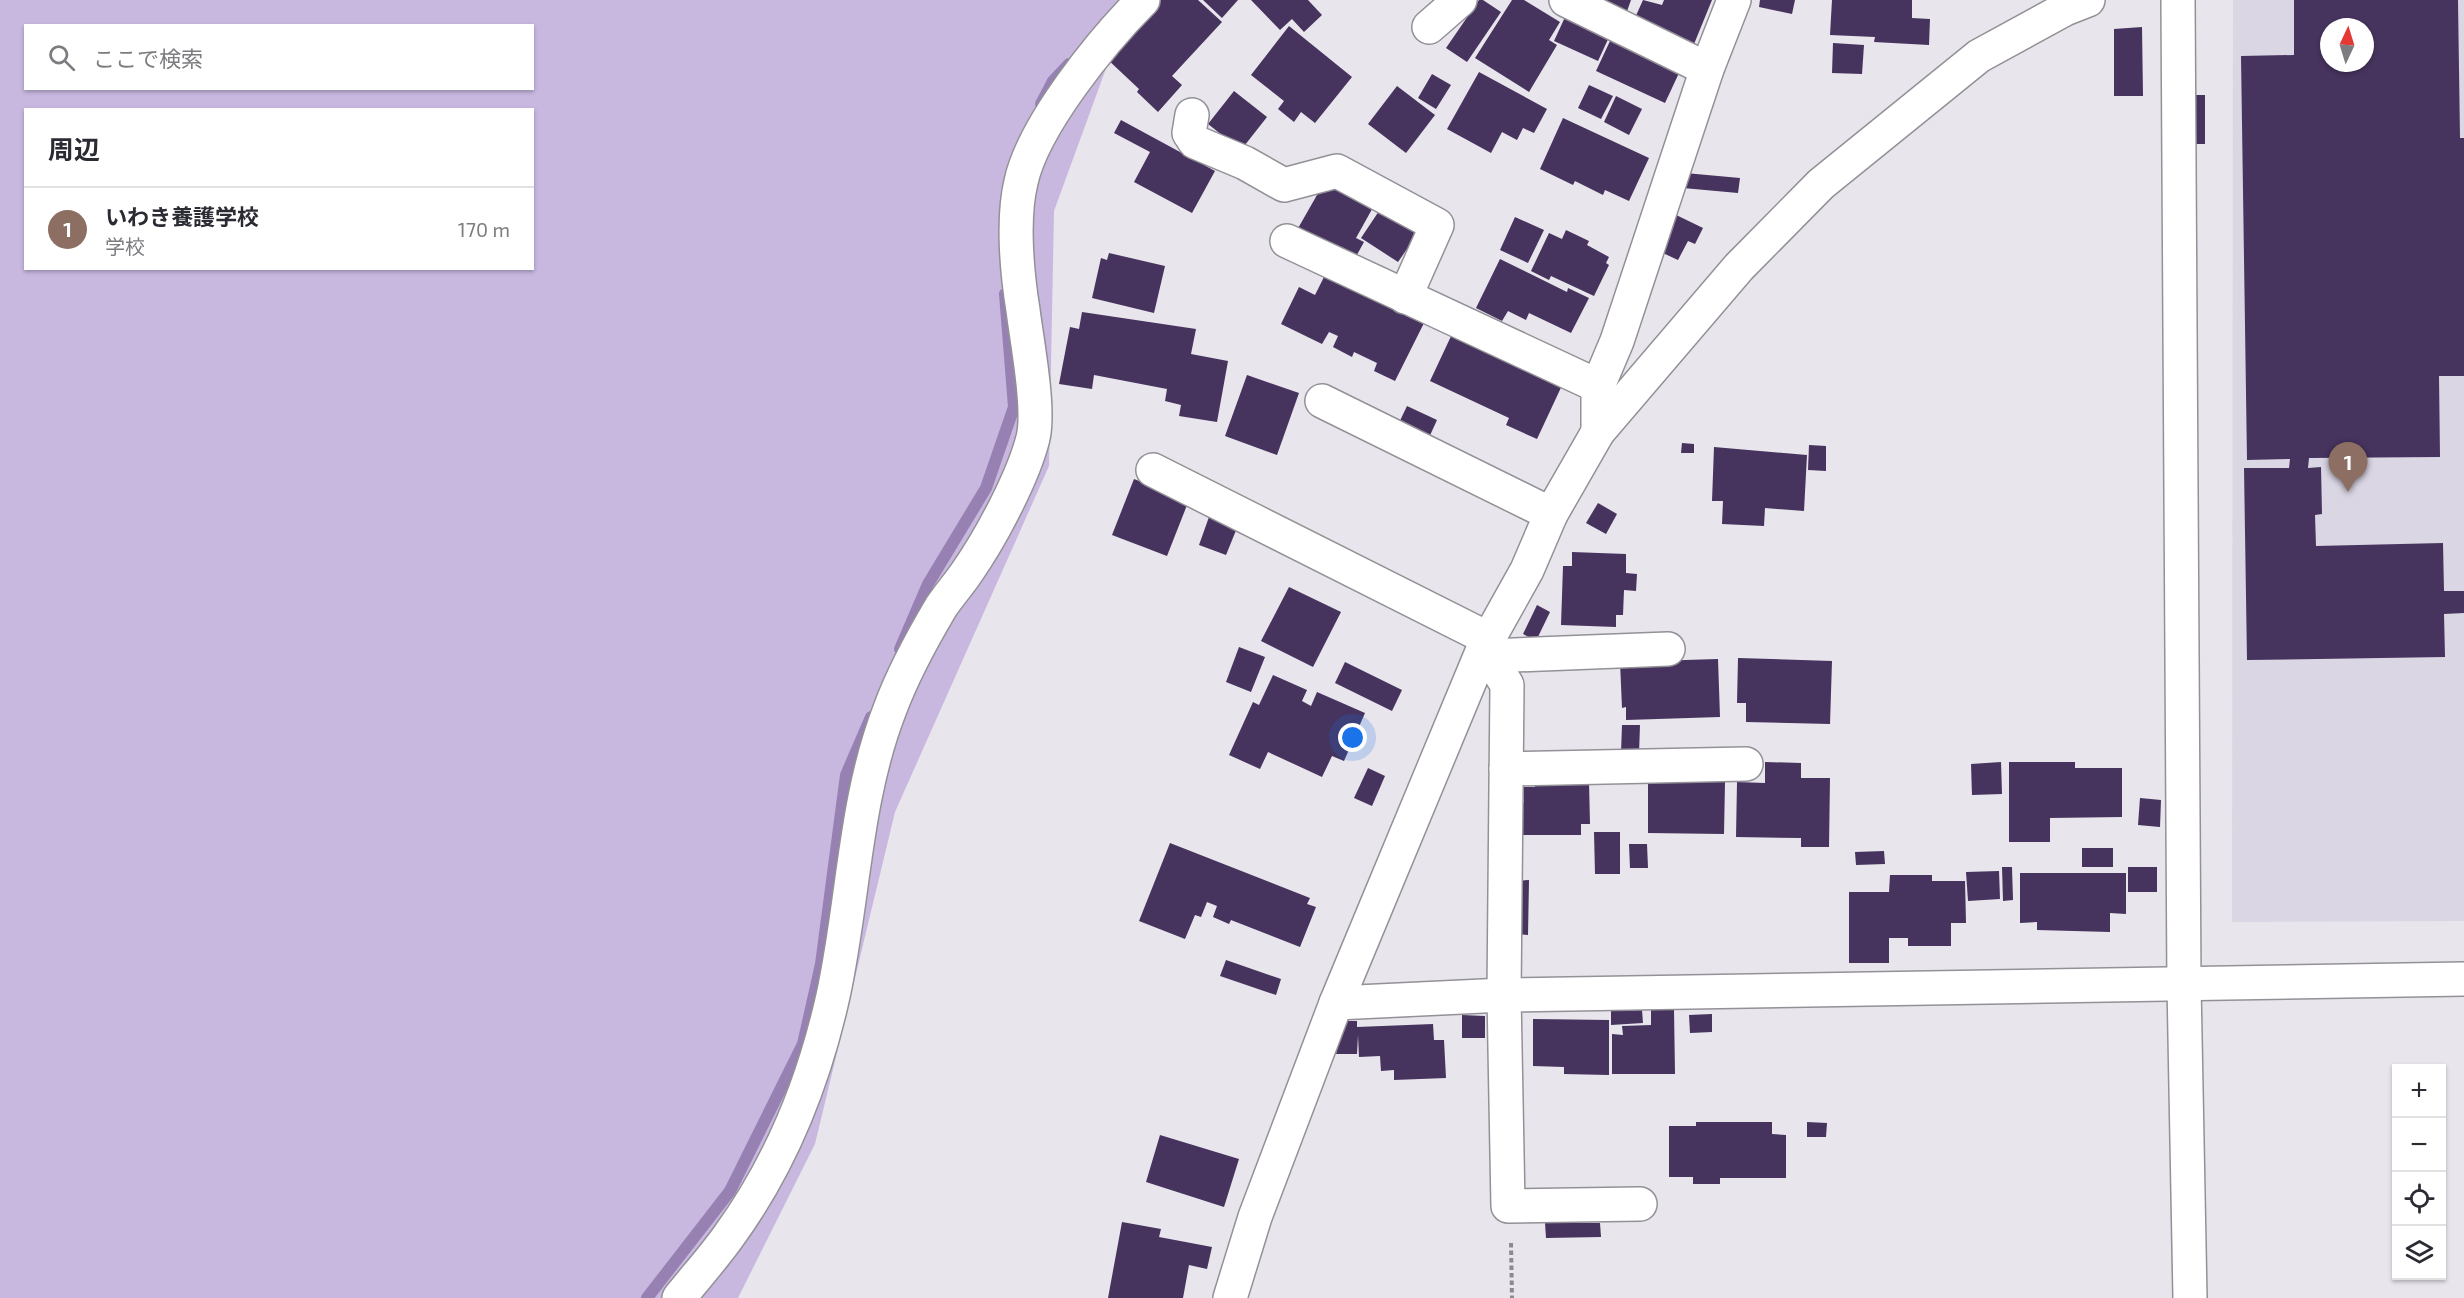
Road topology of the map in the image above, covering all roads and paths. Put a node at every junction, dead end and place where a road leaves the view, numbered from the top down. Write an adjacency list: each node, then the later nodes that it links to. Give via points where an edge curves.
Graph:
1 (1143, 0): 27 (street, via 1095,53 1053,113 1020,183 1018,274 1035,430 1029,454 988,537 942,605 890,707 869,771 833,995 809,1083 758,1191 728,1237)
2 (1460, 0): 7 (street)
3 (1566, 0): 8 (street)
4 (1734, 0): 8 (street)
5 (2088, 0): 14 (street, via 1979,56 1821,184 1739,267)
6 (2178, 0): 22 (street)
7 (1429, 27)
8 (1707, 69): 12 (street, via 1617,340)
9 (1192, 115): 11 (street, via 1189,134 1195,142 1284,185 1337,171 1437,225)
10 (1287, 241): 11 (street)
11 (1405, 297): 12 (street)
12 (1598, 386): 14 (street)
13 (1322, 401): 16 (street)
14 (1598, 432): 16 (street)
15 (1153, 470): 17 (street)
16 (1551, 514): 17 (street)
17 (1487, 647): 18 (street); 20 (street, via 1507,685); 24 (street)
18 (1668, 649)
19 (1746, 764): 20 (street)
20 (1506, 768): 23 (street)
21 (2464, 979): 22 (street)
22 (2184, 984): 23 (street); 30 (street)
23 (1504, 995): 24 (street); 26 (street)
24 (1336, 1003): 28 (street, via 1255,1217)
25 (1640, 1204): 26 (street)
26 (1508, 1206): 29 (path)
27 (679, 1298)
28 (1230, 1298)
29 (1512, 1298)
30 (2190, 1298)

